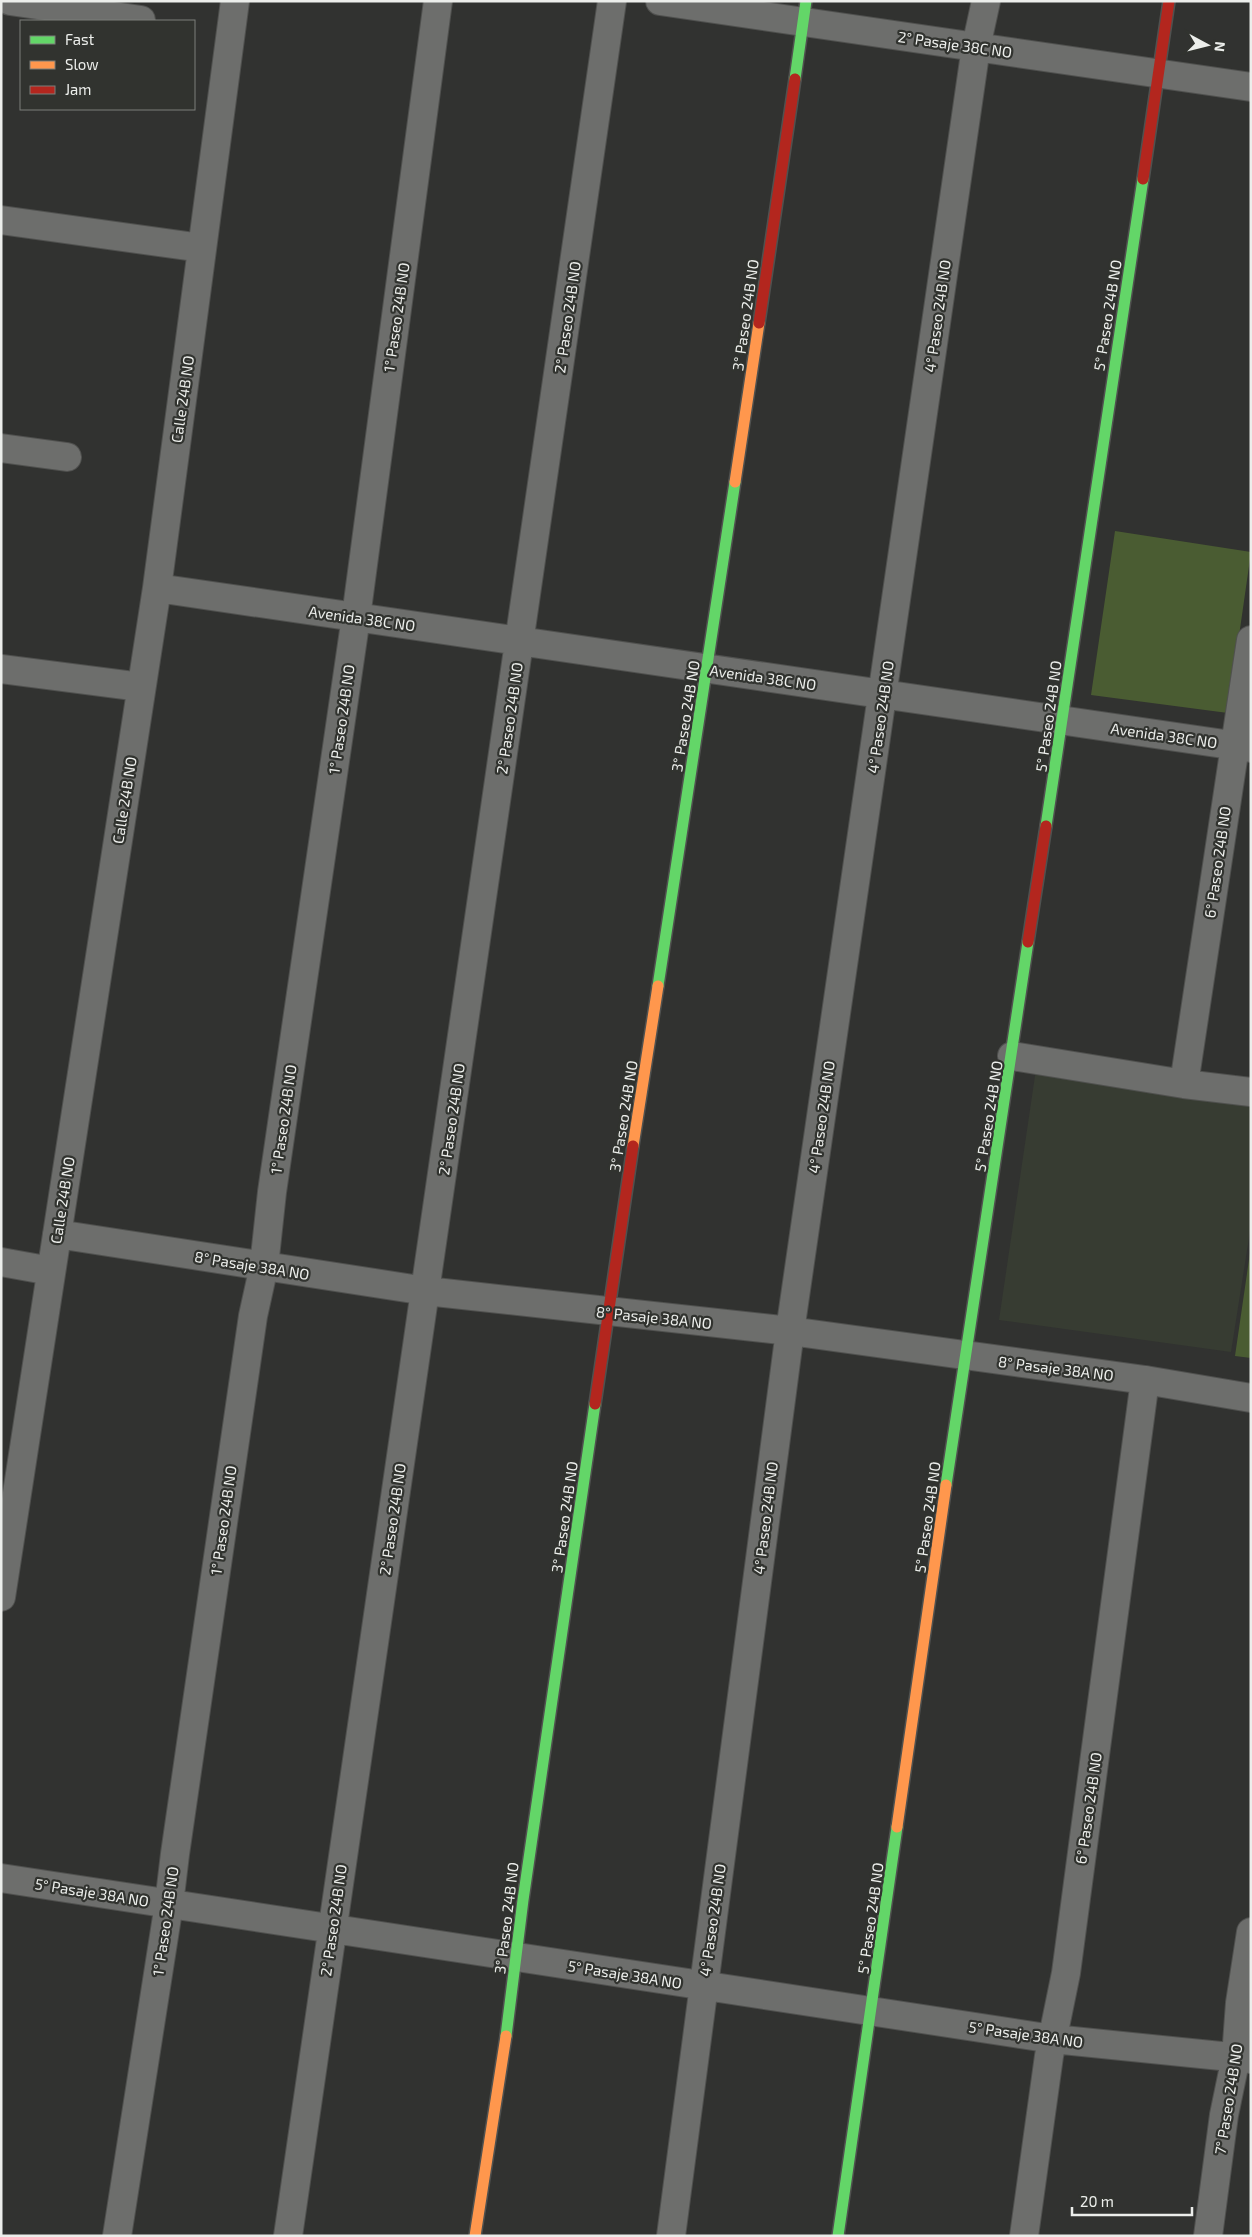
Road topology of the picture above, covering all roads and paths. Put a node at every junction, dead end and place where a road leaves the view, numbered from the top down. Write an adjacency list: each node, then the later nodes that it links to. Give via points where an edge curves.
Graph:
1 (10, 1): 9 (street)
2 (235, 1): 14 (street, Calle 24B NO)
3 (438, 1): 18 (street, 1° Paseo 24B NO)
4 (612, 1): 20 (street, 2° Paseo 24B NO)
5 (660, 1): 8 (street, 2° Pasaje 38C NO)
6 (986, 1): 10 (street, 4° Paseo 24B NO)
7 (1169, 1): 11 (street, 5° Paseo 24B NO)
8 (805, 12): 10 (street, 2° Pasaje 38C NO); 22 (street, 3° Paseo 24B NO)
9 (141, 20)
10 (976, 47): 11 (street, 2° Pasaje 38C NO); 24 (street, 4° Paseo 24B NO)
11 (1160, 74): 12 (street, 2° Pasaje 38C NO); 25 (street, 5° Paseo 24B NO)
12 (1251, 87)
13 (1, 220): 14 (street)
14 (202, 248): 17 (street, Calle 24B NO)
15 (1, 448): 16 (street)
16 (67, 457)
17 (157, 588): 18 (street, Avenida 38C NO); 23 (street, Calle 24B NO)
18 (356, 617): 20 (street, Avenida 38C NO); 32 (street, 1° Paseo 24B NO)
19 (1251, 640): 26 (street, 6° Paseo 24B NO)
20 (520, 641): 22 (street, Avenida 38C NO); 34 (street, 2° Paseo 24B NO)
21 (1, 669): 23 (street)
22 (708, 669): 24 (street, Avenida 38C NO); 35 (street, 3° Paseo 24B NO)
23 (141, 687): 30 (street, Calle 24B NO)
24 (883, 694): 25 (street, Avenida 38C NO); 36 (street, 4° Paseo 24B NO)
25 (1062, 720): 26 (street, Avenida 38C NO); 27 (street, 5° Paseo 24B NO)
26 (1243, 747): 28 (street, 6° Paseo 24B NO)
27 (1012, 1056): 28 (street); 37 (street, 5° Paseo 24B NO)
28 (1184, 1084): 29 (street)
29 (1251, 1092)
30 (57, 1234): 32 (street, 8° Pasaje 38A NO); 33 (street, Calle 24B NO)
31 (1, 1262): 33 (street)
32 (264, 1266): 34 (street, 8° Pasaje 38A NO); 42 (street, 1° Paseo 24B NO, via 253,1316)
33 (51, 1271): 40 (street, Calle 24B NO)
34 (426, 1291): 35 (street, 8° Pasaje 38A NO); 43 (street, 2° Paseo 24B NO)
35 (609, 1312): 36 (street, 8° Pasaje 38A NO); 45 (street, 3° Paseo 24B NO)
36 (790, 1331): 37 (street, 8° Pasaje 38A NO); 46 (street, 4° Paseo 24B NO)
37 (967, 1357): 38 (street, 8° Pasaje 38A NO); 47 (street, 5° Paseo 24B NO)
38 (1145, 1380): 39 (street, 8° Pasaje 38A NO); 48 (street, 6° Paseo 24B NO, via 1066,1973)
39 (1251, 1398)
40 (1, 1597)
41 (1, 1878): 42 (street, 5° Pasaje 38A NO)
42 (169, 1904): 43 (street, 5° Pasaje 38A NO); 50 (street, 1° Paseo 24B NO)
43 (333, 1929): 45 (street, 5° Pasaje 38A NO); 51 (street, 2° Paseo 24B NO)
44 (1251, 1932): 49 (street, 7° Paseo 24B NO, via 1240,2003)
45 (515, 1957): 46 (street, 5° Pasaje 38A NO); 52 (street, 3° Paseo 24B NO)
46 (704, 1986): 47 (street, 5° Pasaje 38A NO); 53 (street, 4° Paseo 24B NO)
47 (871, 2011): 48 (street, 5° Pasaje 38A NO); 54 (street, 5° Paseo 24B NO)
48 (1053, 2039): 49 (street, 5° Pasaje 38A NO); 55 (street, 6° Paseo 24B NO)
49 (1243, 2058): 56 (street, 7° Paseo 24B NO, via 1224,2115)
50 (117, 2236)
51 (288, 2236)
52 (474, 2236)
53 (671, 2236)
54 (838, 2236)
55 (1024, 2236)
56 (1208, 2236)

